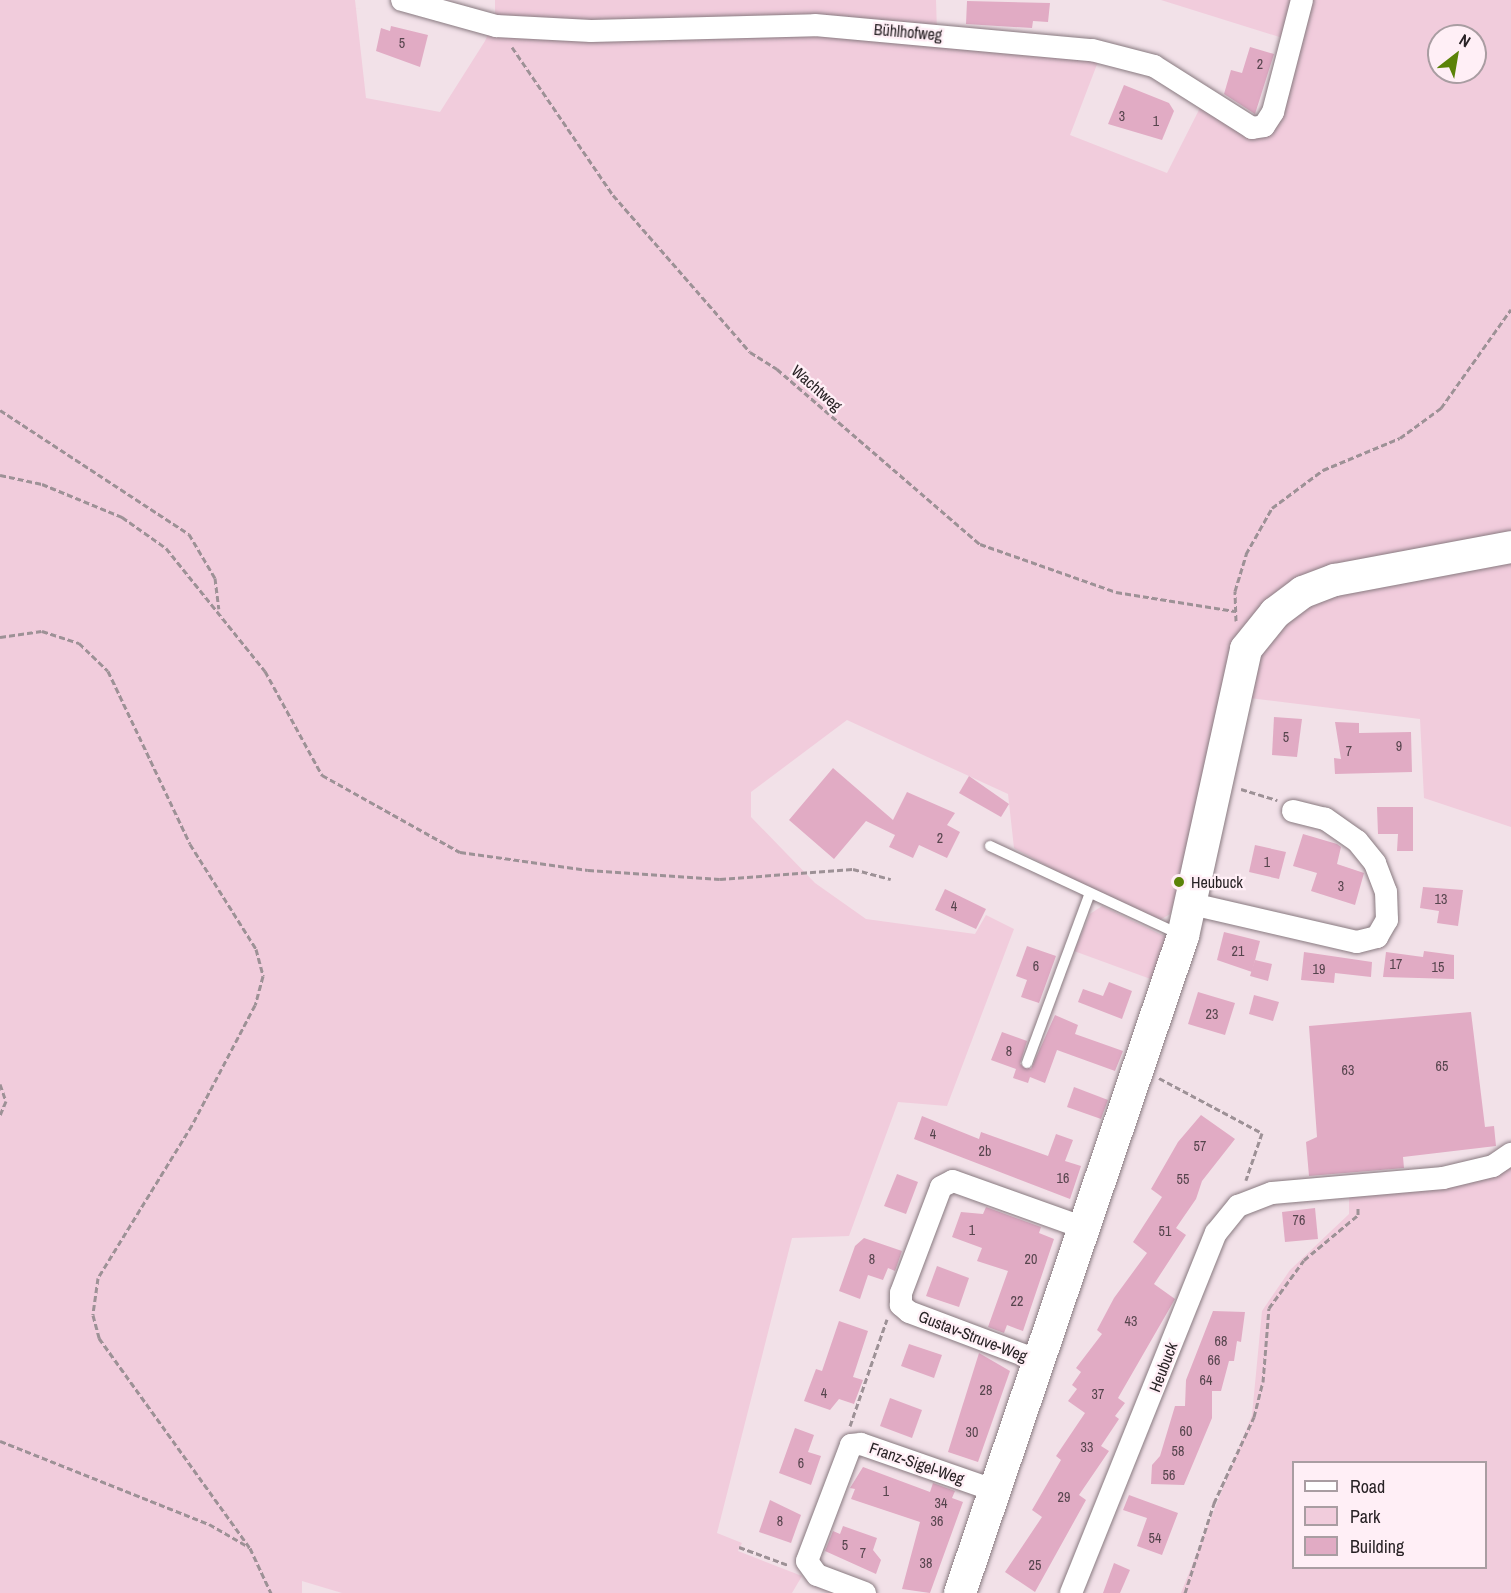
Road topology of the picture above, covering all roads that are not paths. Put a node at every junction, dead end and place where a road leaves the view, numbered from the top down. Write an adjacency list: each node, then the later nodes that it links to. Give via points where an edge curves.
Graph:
1 (402, 0): 2 (street, Bühlhofweg, via 496,26 591,31 815,25 1092,50 1154,66 1252,128 1264,126 1273,112)
2 (1302, 0)
3 (1511, 547): 7 (street, via 1335,580 1303,592 1275,613 1246,649)
4 (1293, 811): 7 (street, via 1325,819 1357,841 1375,862 1386,892 1387,920 1377,937 1357,942)
5 (990, 846): 6 (lane)
6 (1089, 895): 8 (lane); 9 (lane)
7 (1192, 904): 8 (street)
8 (1183, 936): 11 (street)
9 (1027, 1063)
10 (1511, 1154): 16 (street, Heubuck, via 1493,1166 1443,1178 1251,1199 1216,1233)
11 (1087, 1229): 12 (street); 12 (street, Gustav-Struve-Weg, via 953,1180 941,1187 901,1305)
12 (1042, 1362): 13 (street)
13 (996, 1491): 14 (street, Franz-Sigel-Weg, via 861,1444 851,1445 810,1550 810,1565 817,1575); 15 (street)
14 (866, 1593)
15 (960, 1593)
16 (1071, 1593)

